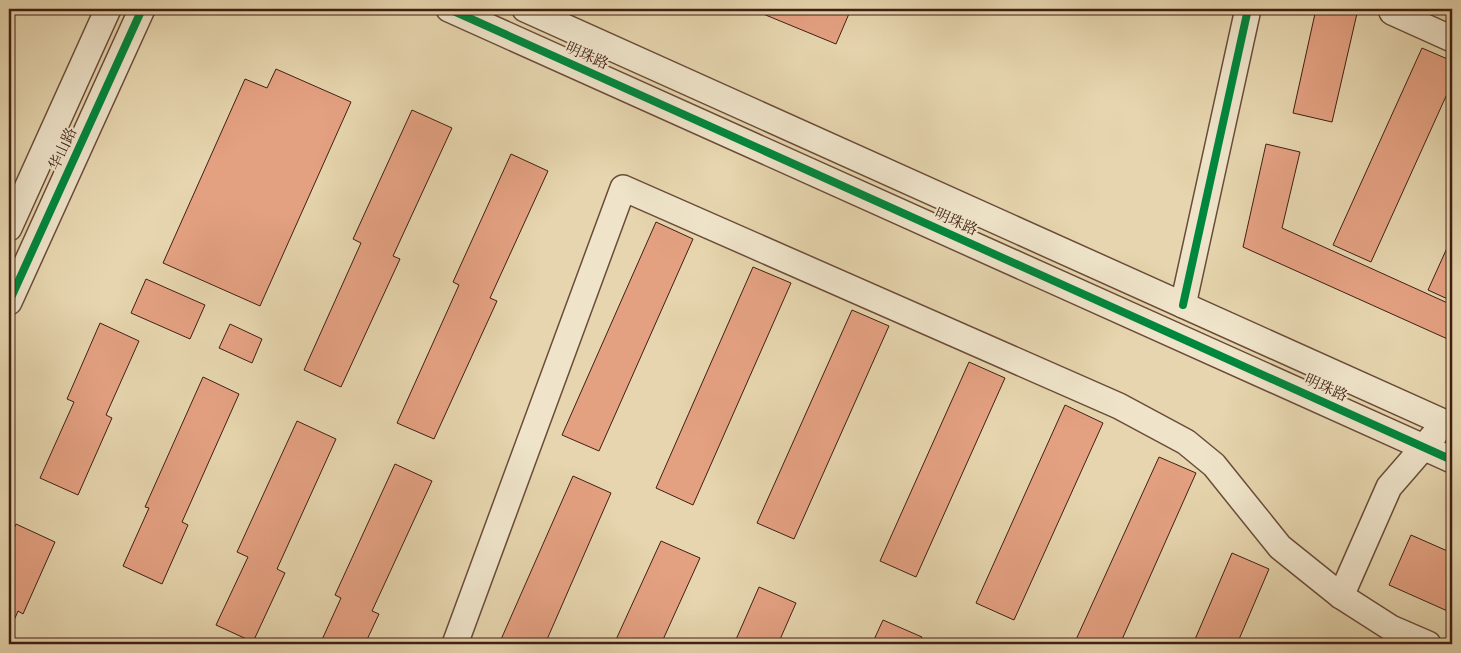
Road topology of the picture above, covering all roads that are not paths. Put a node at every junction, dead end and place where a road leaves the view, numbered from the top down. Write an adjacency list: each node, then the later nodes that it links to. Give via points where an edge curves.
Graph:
1 (108, 9): 8 (street, 华山路)
2 (142, 9): 9 (street, 华山路)
3 (449, 9): 12 (street, 明珠路)
4 (524, 9): 10 (street, 明珠路)
5 (1248, 9): 10 (street)
6 (1393, 9): 7 (street, via 1392,12)
7 (1452, 39)
8 (9, 228)
9 (9, 302)
10 (1183, 305): 11 (street, 明珠路)
11 (1450, 421): 12 (street)
12 (1424, 447): 13 (street, 明珠路); 14 (street, via 1389,487)
13 (1452, 460)
14 (1341, 596): 15 (street, via 1280,547 1214,465 1186,442 1119,406 623,188); 16 (street, via 1391,628)
15 (455, 644)
16 (1428, 644)

